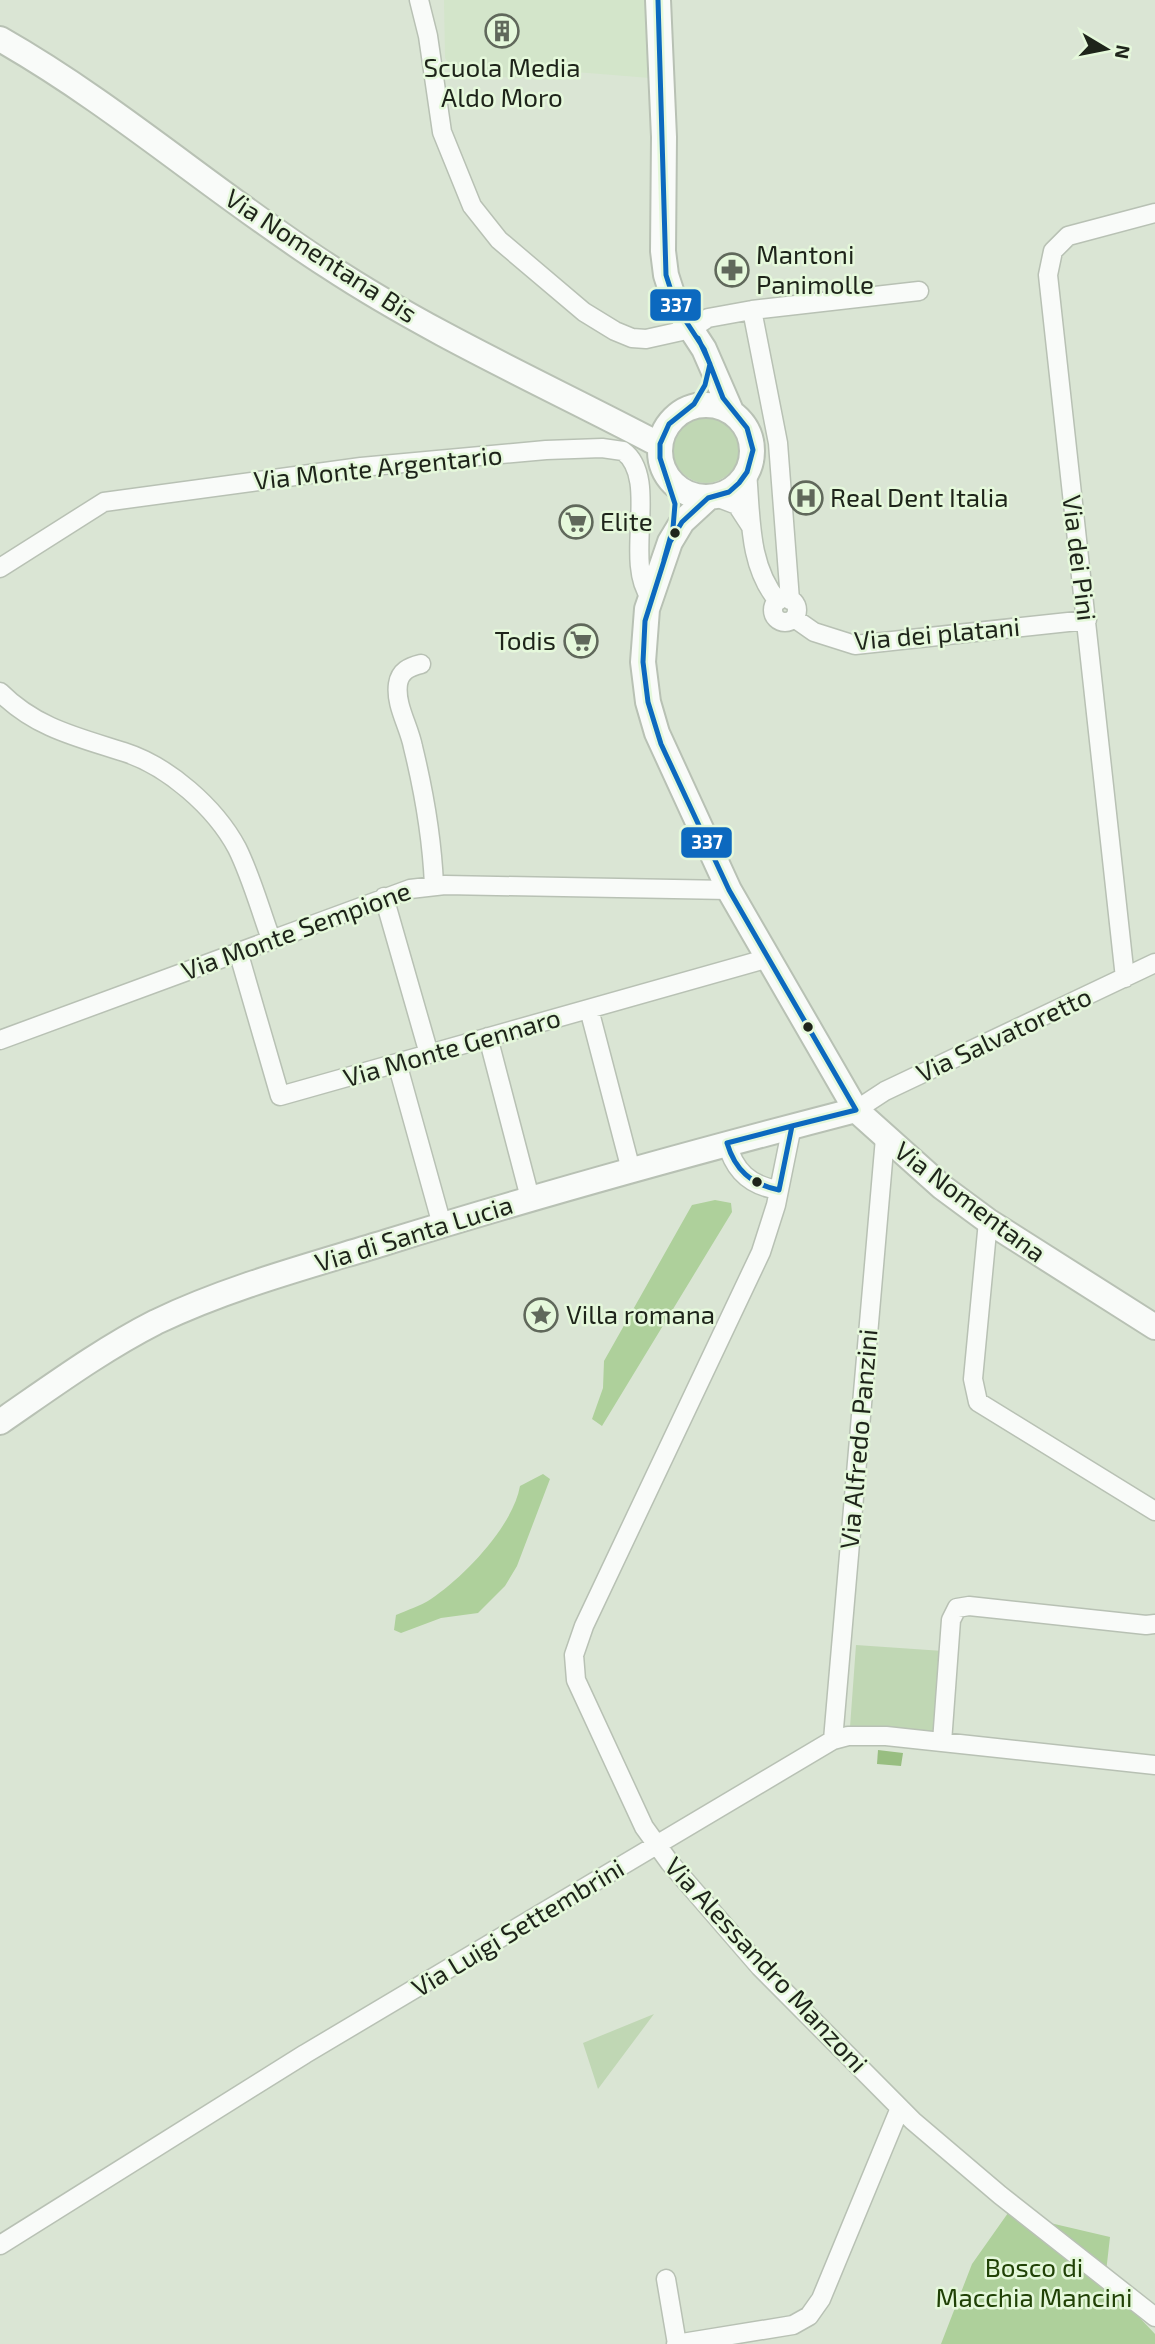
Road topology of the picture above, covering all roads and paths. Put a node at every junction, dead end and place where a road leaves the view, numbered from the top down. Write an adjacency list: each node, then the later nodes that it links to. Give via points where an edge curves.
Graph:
1 (419, 0): 7 (street, via 442,132 458,178 481,220 584,312 622,334 642,340)
2 (658, 0): 7 (main road, via 664,264 671,294)
3 (0, 39): 11 (main road, Via Nomentana Bis, via 85,93 363,288)
4 (1155, 213): 20 (street, Via dei Pini, via 1076,232 1057,244 1049,265)
5 (919, 291): 6 (street)
6 (752, 310): 7 (street, via 708,318); 19 (street, via 778,443)
7 (691, 329): 8 (main road)
8 (710, 364): 9 (main road, via 704,387); 10 (main road)
9 (692, 406): 10 (main road); 11 (main road, via 670,421)
10 (731, 411): 12 (main road, via 751,439)
11 (660, 444): 13 (main road, via 663,469)
12 (747, 472): 14 (main road, via 729,492); 15 (street)
13 (670, 481): 14 (main road, via 687,493); 16 (main road, Via Nomentana, via 675,498)
14 (712, 497): 15 (street, via 737,505); 16 (main road, Via Nomentana, via 682,522)
15 (750, 525): 19 (street, via 762,578)
16 (670, 542): 18 (main road, Via Nomentana)
17 (0, 568): 18 (street, Via Monte Argentario, via 91,508 110,501 361,467 602,448 623,451 636,467 640,576)
18 (650, 597): 24 (main road, Via Nomentana, via 643,662 653,722)
19 (787, 606): 20 (street, Via dei platani, via 814,632 855,645)
20 (1087, 620): 30 (street, Via dei Pini)
21 (421, 664): 23 (street, via 404,672 398,695 429,831)
22 (0, 692): 26 (street, via 47,727 151,763 201,803 236,846)
23 (434, 886): 24 (street, Via Monte Sempione); 25 (street, Via Monte Sempione)
24 (729, 890): 28 (main road, Via Nomentana)
25 (384, 897): 26 (street, Via Monte Sempione); 34 (street)
26 (271, 939): 27 (street, Via Monte Sempione)
27 (238, 951): 33 (street, Via Monte Sempione); 35 (street, Via Monte Gennaro, via 280,1096)
28 (769, 958): 31 (street, Via Monte Gennaro); 36 (main road, Via Nomentana)
29 (1155, 964): 30 (street, Via Salvatoretto)
30 (1125, 978): 36 (street, Via Salvatoretto, via 884,1091)
31 (589, 1009): 32 (street, Via Monte Gennaro); 40 (street)
32 (488, 1037): 34 (street, Via Monte Gennaro); 42 (street)
33 (0, 1040)
34 (429, 1054): 35 (street, Via Monte Gennaro)
35 (397, 1063): 44 (street)
36 (856, 1110): 37 (main road, Via di Santa Lucia); 38 (main road, Via Nomentana)
37 (792, 1126): 39 (main road, Via di Santa Lucia); 41 (street, Via Alessandro Manzoni)
38 (885, 1138): 43 (main road, Via Nomentana); 49 (street, Via Alfredo Panzini)
39 (727, 1143): 40 (main road, Via di Santa Lucia); 41 (street, via 744,1176 754,1184)
40 (631, 1170): 42 (main road, Via di Santa Lucia)
41 (779, 1190): 52 (street, Via Alessandro Manzoni, via 753,1270 574,1655 585,1704 633,1807)
42 (530, 1198): 44 (main road, Via di Santa Lucia)
43 (988, 1221): 45 (main road, Via Nomentana); 47 (street, via 974,1379 978,1402)
44 (442, 1225): 46 (main road, Via di Santa Lucia, via 181,1311 89,1360)
45 (1155, 1327)
46 (0, 1422)
47 (1155, 1511)
48 (1155, 1624): 50 (street, via 957,1608 951,1620)
49 (833, 1740): 50 (street, Via Luigi Settembrini, via 868,1735); 52 (street, Via Luigi Settembrini)
50 (942, 1742): 51 (street, Via Luigi Settembrini)
51 (1155, 1765)
52 (656, 1844): 53 (street, Via Alessandro Manzoni, via 760,1967); 54 (street, Via Luigi Settembrini, via 304,2054)
53 (900, 2108): 56 (street, Via Alessandro Manzoni, via 989,2186); 57 (street, via 810,2316 793,2325)
54 (0, 2245)
55 (666, 2279): 57 (street)
56 (1155, 2317)
57 (677, 2344)

